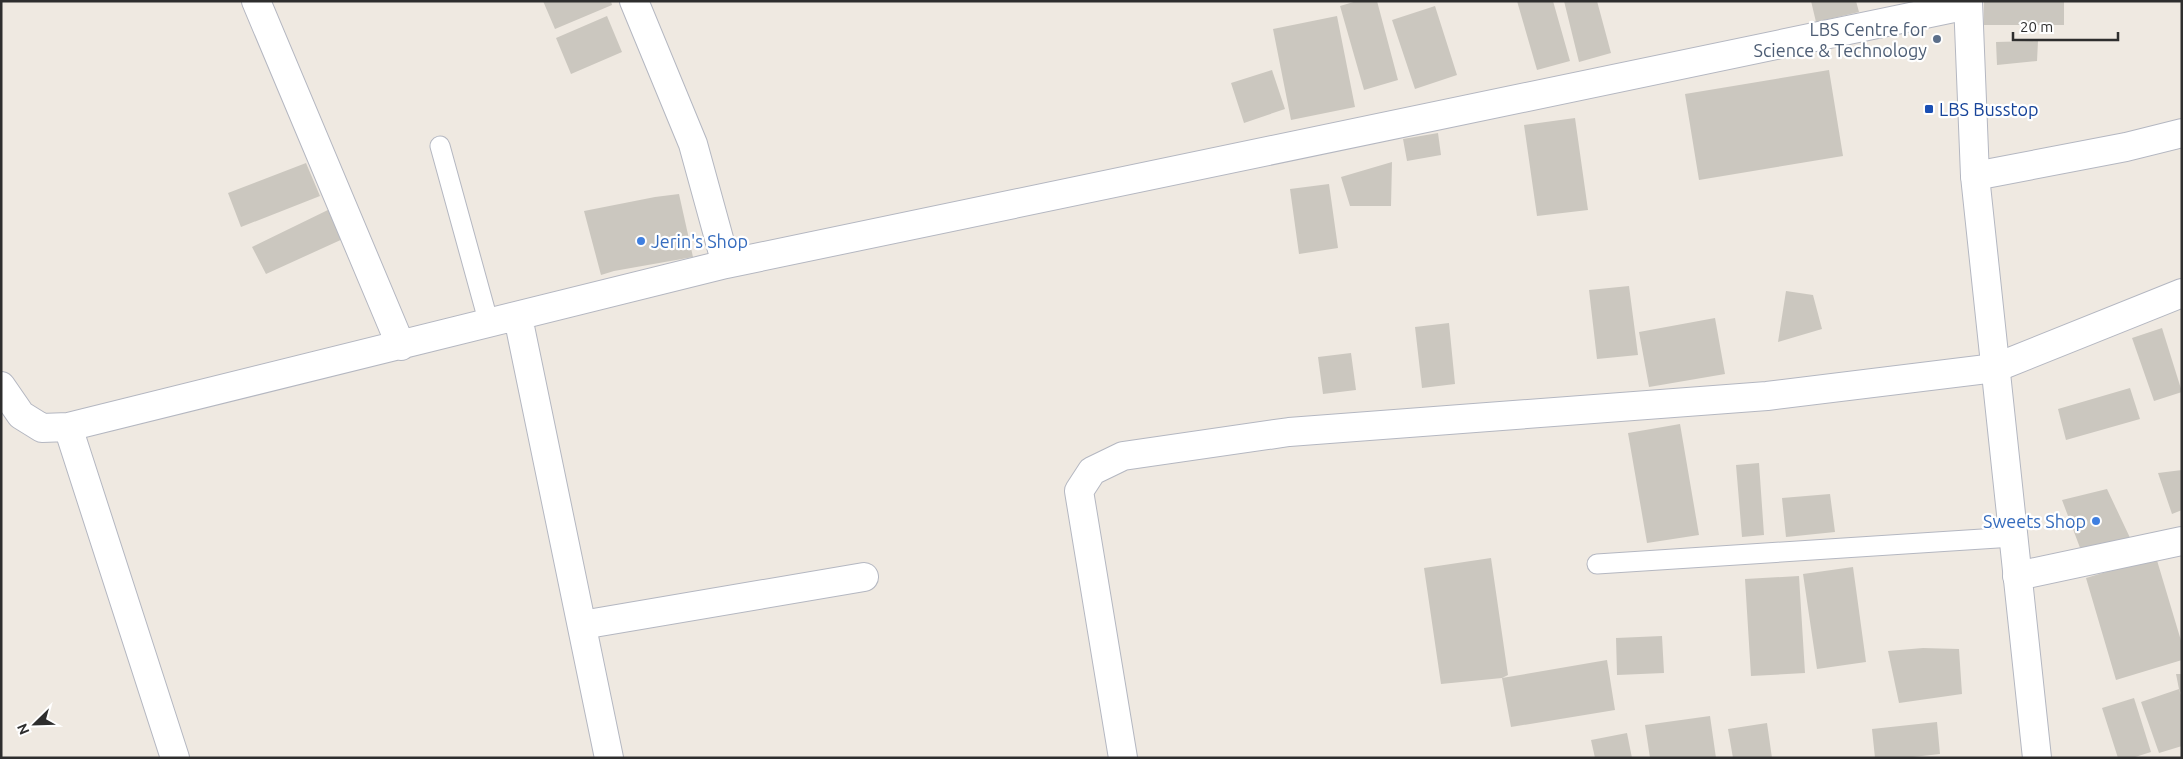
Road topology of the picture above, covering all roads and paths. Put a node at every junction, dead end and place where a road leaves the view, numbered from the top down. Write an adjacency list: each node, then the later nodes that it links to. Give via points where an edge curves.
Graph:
1 (256, 1): 11 (street)
2 (634, 1): 7 (street, via 693,144)
3 (1968, 3): 6 (street); 7 (street)
4 (2182, 133): 6 (street)
5 (440, 146): 10 (lane)
6 (1975, 176): 12 (street)
7 (726, 264): 9 (street)
8 (2182, 293): 12 (street)
9 (518, 317): 10 (street); 20 (street)
10 (489, 324): 11 (street)
11 (401, 346): 14 (street)
12 (1995, 368): 15 (street); 23 (street, via 1767,396 1289,432 1124,456 1092,470 1079,491)
13 (1, 386): 14 (street, via 21,415 42,428)
14 (68, 427): 21 (street)
15 (2013, 537): 17 (lane); 18 (street)
16 (2182, 541): 18 (street)
17 (1597, 564)
18 (2017, 576): 24 (street)
19 (864, 577): 20 (street)
20 (582, 626): 22 (street)
21 (175, 758)
22 (609, 758)
23 (1123, 758)
24 (2037, 758)

